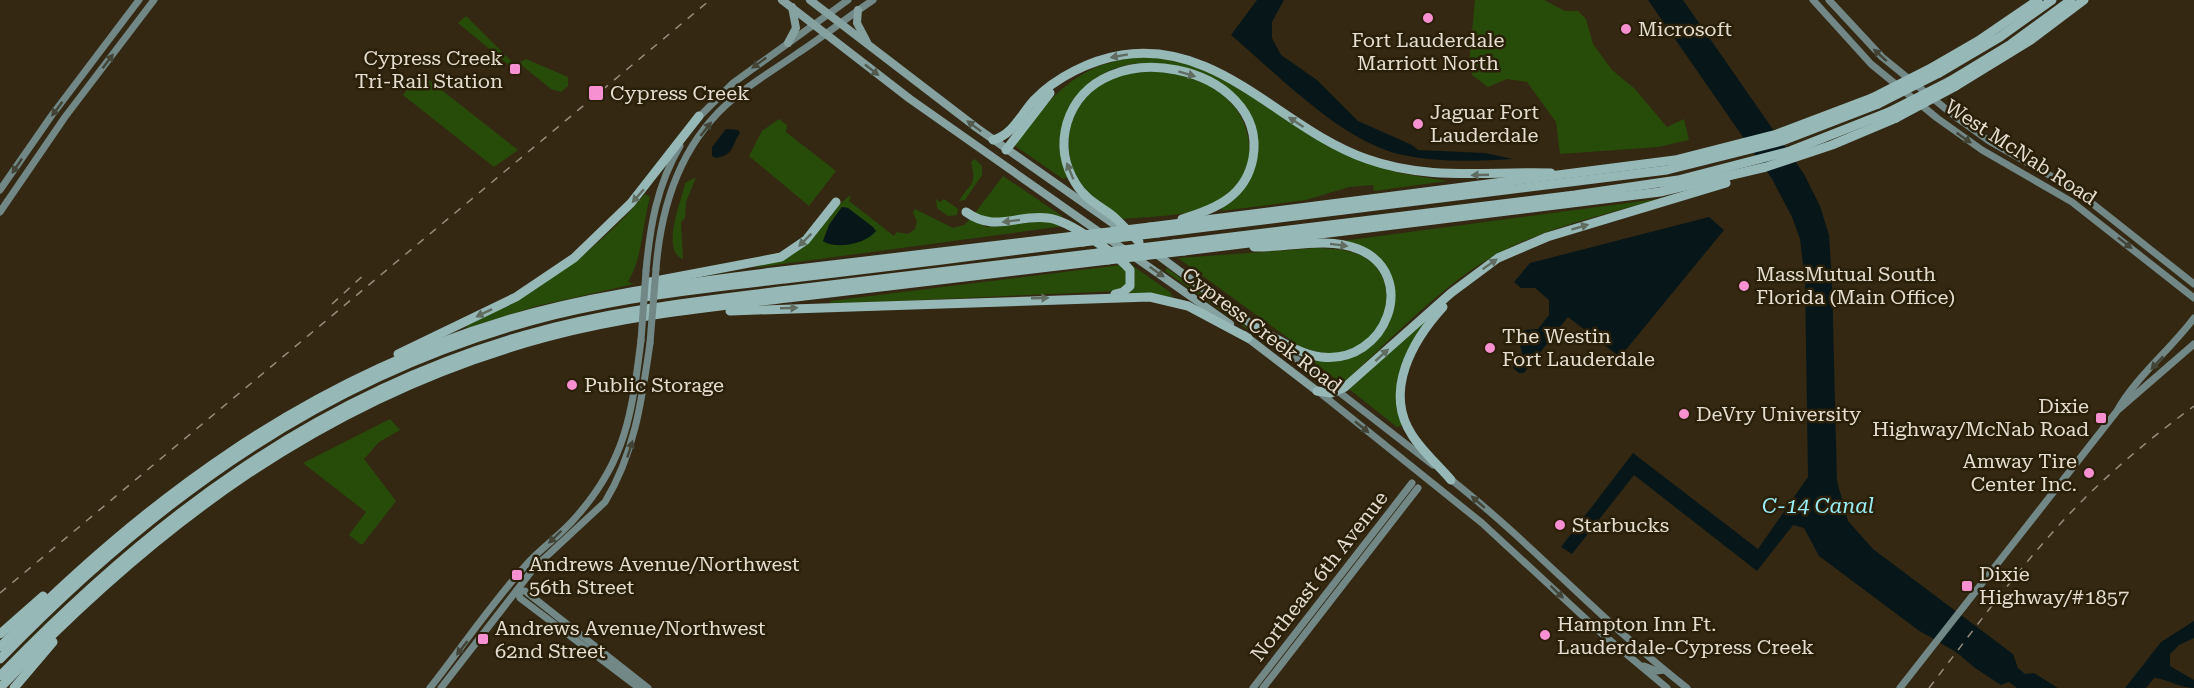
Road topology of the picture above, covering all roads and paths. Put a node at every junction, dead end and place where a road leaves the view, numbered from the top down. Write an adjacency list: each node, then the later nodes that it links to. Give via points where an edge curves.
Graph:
1 (139, 0): 16 (main road)
2 (154, 0): 19 (main road)
3 (782, 0): 13 (main road, Cypress Creek Road)
4 (810, 0): 15 (main road, Cypress Creek Road)
5 (848, 0): 15 (main road)
6 (873, 0): 14 (main road)
7 (1812, 0): 49 (main road, West McNab Road, one-way to 49, via 1870,63 1945,124 2063,196)
8 (1828, 0): 46 (main road, West McNab Road, one-way to 8, via 2074,189 1989,141 1957,118 1882,57)
9 (2038, 0): 23 (highway)
10 (2052, 0): 23 (highway, via 2000,37)
11 (2072, 0): 26 (highway)
12 (2084, 0): 26 (highway, via 2031,40)
13 (792, 8): 17 (main road, Cypress Creek Road); 21 (main road, via 795,27)
14 (858, 10): 18 (main road); 22 (main road, via 857,24)
15 (828, 14): 17 (main road); 18 (main road, Cypress Creek Road)
16 (126, 17): 19 (main road); 24 (main road)
17 (814, 24): 20 (main road, Cypress Creek Road); 21 (main road)
18 (840, 24): 20 (main road); 22 (main road, Cypress Creek Road)
19 (130, 32): 28 (main road, one-way to 19)
20 (826, 34): 34 (main road, Cypress Creek Road, one-way to 34); 62 (main road, one-way to 20, bridge, via 534,568 605,501 632,444 650,343 660,230 671,187 704,132 735,97)
21 (788, 43): 30 (main road, one-way to 30, via 727,88)
22 (869, 46): 31 (main road, Cypress Creek Road, one-way to 22)
23 (1936, 70): 32 (highway, bridge, via 1875,101 1794,133)
24 (84, 73): 27 (main road); 28 (main road)
25 (1066, 77): 31 (highway, via 1040,94 1006,134); 33 (highway, via 1040,104); 37 (highway, one-way to 25, via 1441,175 1386,165 1322,138 1213,68 1176,56 1119,56 1092,63)
26 (1953, 84): 36 (highway, bridge, via 1893,115 1806,150)
27 (74, 86): 29 (main road); 38 (main road, one-way to 38)
28 (82, 96): 29 (main road)
29 (73, 107): 40 (main road)
30 (699, 116): 56 (highway, one-way to 56, via 632,203 574,258 516,297 403,350); 74 (main road, one-way to 74, bridge, via 676,152 652,216 634,399 624,441 605,482 576,518 527,564)
31 (993, 140): 33 (main road, Cypress Creek Road)
32 (1736, 150): 37 (highway); 42 (highway, via 1676,168 1610,178)
33 (1010, 152): 34 (main road); 35 (main road); 44 (main road, Cypress Creek Road)
34 (997, 160): 35 (main road, Cypress Creek Road)
35 (1006, 166): 54 (main road, Cypress Creek Road, one-way to 54)
36 (1748, 168): 45 (highway, via 1698,184 1631,196); 47 (highway, one-way to 36, via 1490,263 1525,245 1728,183); 69 (highway, bridge, via 1618,189 628,311 543,330 453,359 382,388 330,414 223,479 110,569)
37 (1580, 174): 42 (highway)
38 (0, 190)
39 (836, 202): 50 (highway, one-way to 50, via 806,240 781,256 620,287)
40 (0, 212)
41 (966, 212): 48 (highway, one-way to 41, via 1123,292 1131,283 1131,272 1120,260 1060,221 1042,217 987,223)
42 (1154, 230): 43 (highway, bridge); 44 (highway, one-way to 42, via 1079,189 1064,147 1068,120 1083,94 1108,75 1135,68 1187,73 1216,86 1239,104 1253,136 1250,171 1228,200 1208,212)
43 (1079, 239): 50 (highway, via 671,285); 66 (highway, via 628,299 544,318 442,350 319,406 205,477 108,555)
44 (1139, 242): 53 (main road, Cypress Creek Road)
45 (1218, 247): 51 (highway, bridge); 53 (highway, one-way to 53, via 1351,247 1372,258 1389,286 1390,305 1383,328 1367,346 1348,355 1309,355)
46 (2194, 284)
47 (1458, 289): 58 (highway, one-way to 47); 60 (highway, via 1415,344 1400,393 1411,434)
48 (1080, 297): 51 (highway, one-way to 48); 54 (highway, via 1168,299)
49 (2194, 298)
50 (579, 301): 56 (highway, via 466,333)
51 (647, 316): 63 (highway, via 575,330 492,353 351,411 220,490)
52 (2194, 318): 59 (main road, one-way to 59, via 2126,395)
53 (1255, 327): 58 (main road, Cypress Creek Road)
54 (1248, 338): 57 (main road, Cypress Creek Road)
55 (2194, 344): 59 (main road)
56 (376, 369): 61 (highway, via 315,399 241,443)
57 (1317, 391): 58 (highway); 67 (main road, Cypress Creek Road, one-way to 67, via 1482,523)
58 (1339, 392): 60 (main road, Cypress Creek Road)
59 (2117, 411): 82 (main road)
60 (1451, 480): 68 (main road, Cypress Creek Road, one-way to 60)
61 (117, 536): 64 (highway, via 93,551); 65 (highway)
62 (518, 591): 75 (main road); 76 (main road, via 520,597); 77 (main road, via 525,591)
63 (87, 601): 72 (highway); 73 (highway)
64 (0, 634)
65 (0, 647)
66 (0, 659)
67 (1635, 662): 68 (main road); 70 (main road, Cypress Creek Road)
68 (1664, 670): 71 (main road, Cypress Creek Road)
69 (0, 676)
70 (1656, 680): 71 (main road, via 1662,677); 80 (main road, Cypress Creek Road)
71 (1679, 682): 81 (main road, Cypress Creek Road)
72 (0, 688)
73 (14, 688)
74 (430, 688)
75 (441, 688)
76 (639, 688)
77 (648, 688)
78 (1253, 688): 79 (main road, Northeast 6th Avenue, via 1415,486)
79 (1263, 688)
80 (1667, 688)
81 (1687, 688)
82 (1900, 688)

